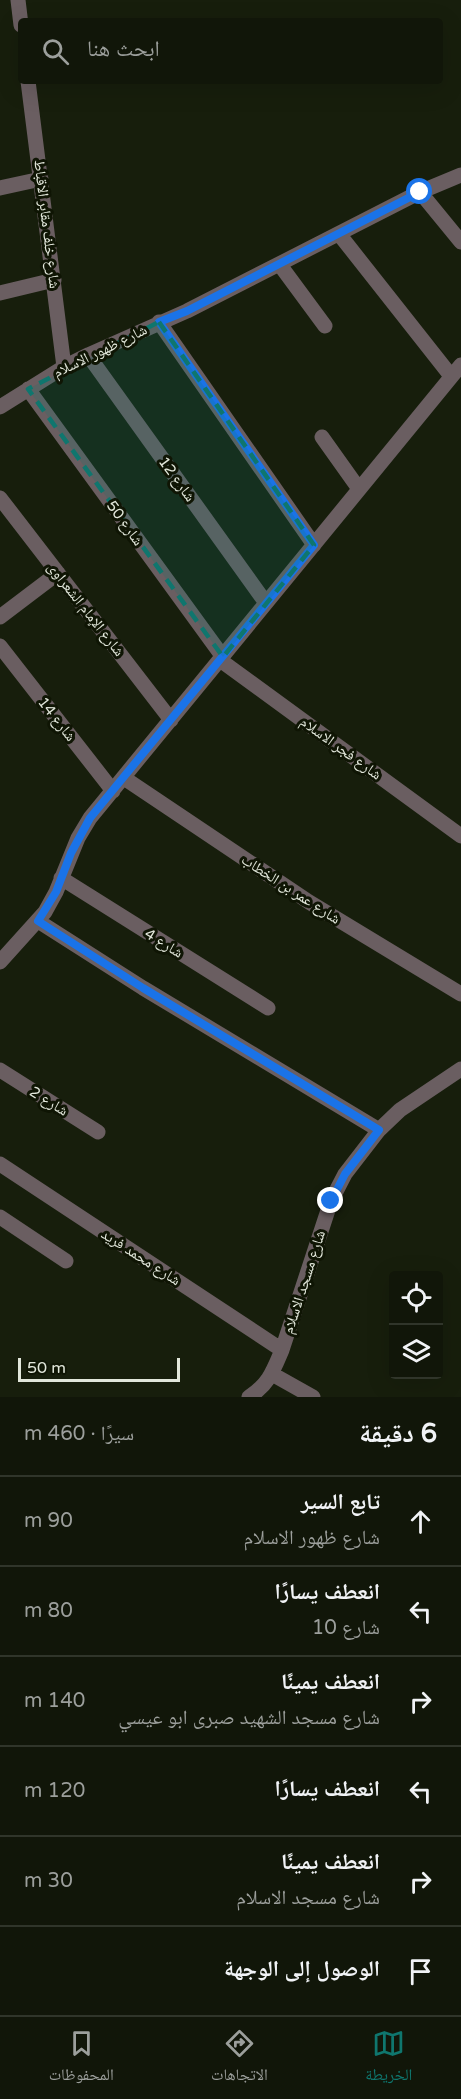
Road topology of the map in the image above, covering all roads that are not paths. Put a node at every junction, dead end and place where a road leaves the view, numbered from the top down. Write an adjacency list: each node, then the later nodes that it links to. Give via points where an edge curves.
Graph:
1 (18, 0): 2 (street)
2 (20, 18)
3 (28, 84): 5 (street, شارع خلف مقابر الاقباط)
4 (461, 175): 7 (street, شارع ظهور الاسلام)
5 (41, 179): 6 (street); 11 (street, شارع خلف مقابر الاقباط)
6 (0, 188)
7 (420, 192): 8 (street, شارع ظهور الاسلام); 9 (street)
8 (339, 234): 10 (street, شارع ظهور الاسلام); 17 (street)
9 (461, 242)
10 (280, 265): 13 (street, شارع ظهور الاسلام); 14 (street)
11 (54, 280): 12 (street); 16 (street, شارع خلف مقابر الاقباط)
12 (0, 293)
13 (159, 322): 15 (street, شارع ظهور الاسلام); 23 (street)
14 (325, 326)
15 (88, 355): 16 (street, شارع ظهور الاسلام); 25 (street, شارع 12)
16 (64, 367): 18 (street, شارع ظهور الاسلام)
17 (456, 370): 21 (street)
18 (28, 389): 19 (street, شارع ظهور الاسلام); 28 (street, شارع 50)
19 (0, 407)
20 (322, 437): 21 (street)
21 (359, 489): 23 (street)
22 (0, 498): 24 (street, شارع الإمام الشعراوى)
23 (314, 545): 25 (street)
24 (58, 573): 26 (street); 29 (street, شارع الإمام الشعراوى)
25 (266, 603): 28 (street)
26 (0, 617)
27 (0, 646): 31 (street, شارع 14)
28 (221, 658): 29 (street); 32 (street, شارع فجر الاسلام)
29 (171, 720): 30 (street)
30 (124, 778): 31 (street); 36 (street, شارع عمر بن الخطاب, via 309,902)
31 (113, 791): 33 (street, via 78,838)
32 (461, 836)
33 (61, 878): 34 (street); 37 (street, شارع 4)
34 (38, 921): 35 (street); 40 (street)
35 (0, 962)
36 (461, 994)
37 (268, 1008)
38 (0, 1070): 41 (street, شارع 2)
39 (461, 1070): 40 (street, شارع مسجد الاسلام, via 400,1110)
40 (379, 1130): 45 (street, شارع مسجد الاسلام, via 345,1174 331,1201)
41 (98, 1132)
42 (0, 1164): 45 (street, شارع محمد فريد)
43 (0, 1217): 44 (street)
44 (66, 1261)
45 (282, 1350): 46 (street, شارع مسجد الاسلام)
46 (272, 1374): 47 (street, شارع مسجد الاسلام, via 264,1388); 48 (street)
47 (249, 1397)
48 (313, 1397)

